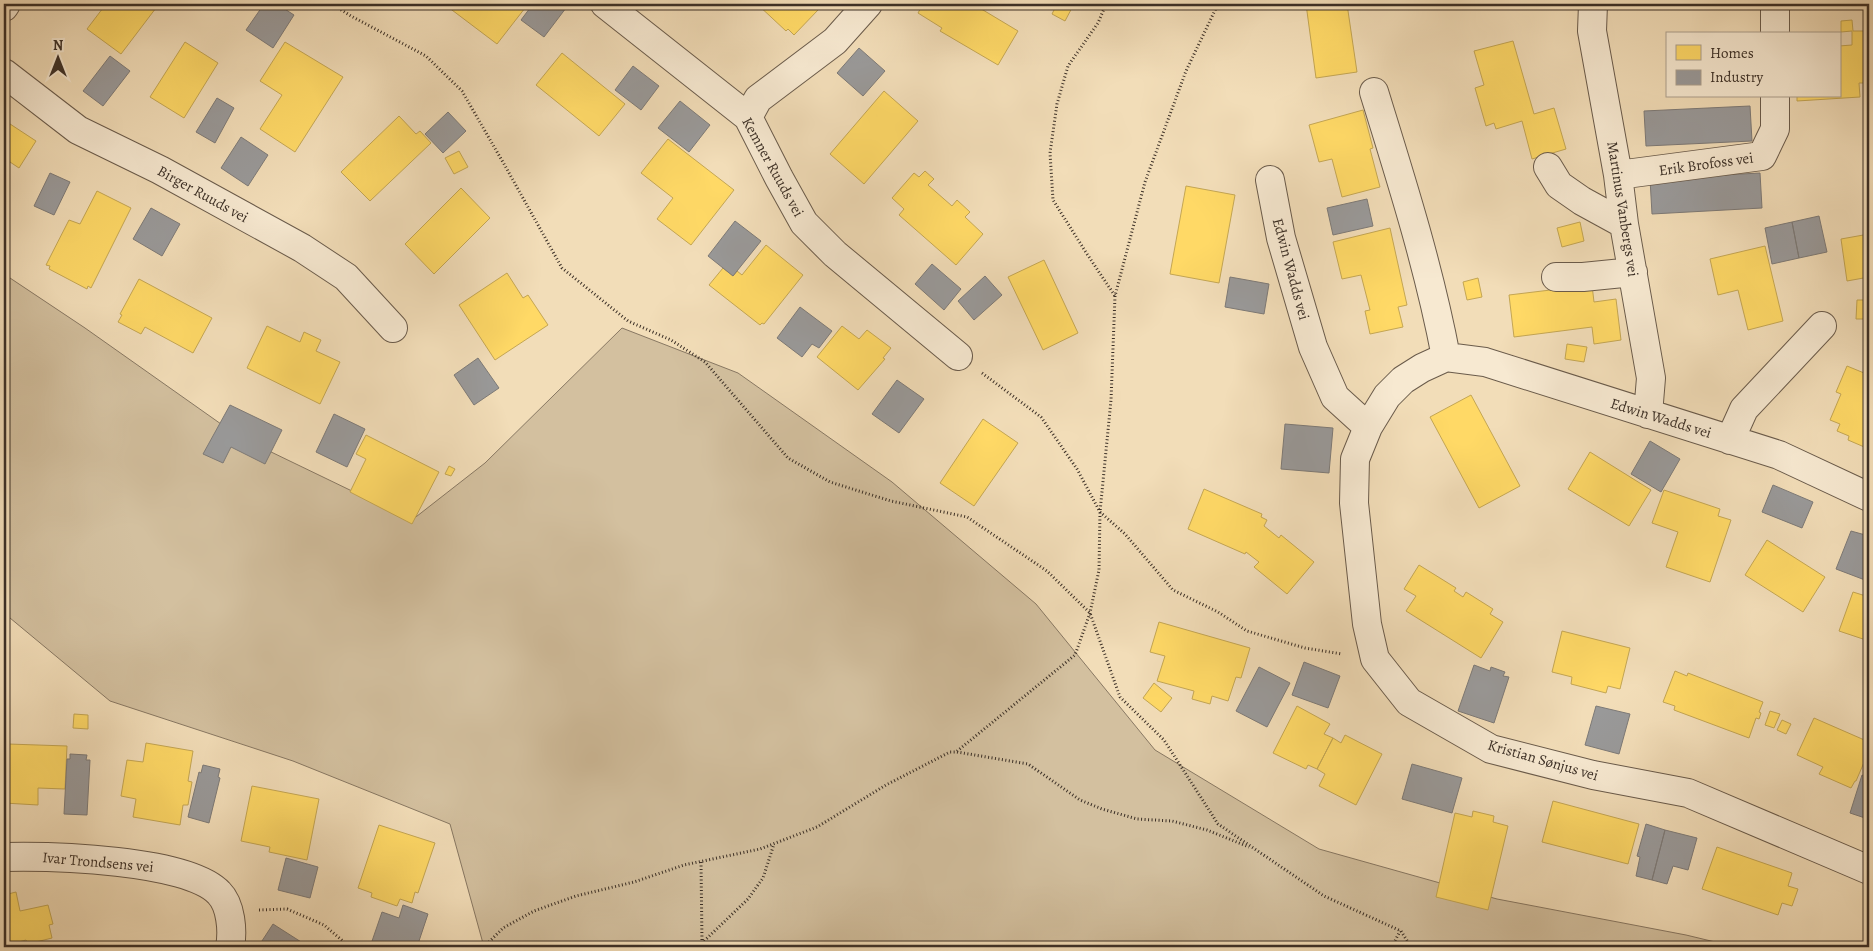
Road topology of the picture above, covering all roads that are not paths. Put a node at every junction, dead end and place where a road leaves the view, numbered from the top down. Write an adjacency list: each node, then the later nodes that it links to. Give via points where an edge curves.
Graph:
1 (605, 4): 9 (street, Kemner Ruuds vei)
2 (868, 4): 9 (street, via 835,41 758,99)
3 (1593, 4): 11 (street, Martinus Vanbergs vei, via 1592,32)
4 (1775, 4): 5 (street)
5 (1775, 32)
6 (4, 73): 17 (street, Birger Ruuds vei, via 78,130 160,170 302,248 346,277)
7 (1374, 92): 19 (street, via 1406,198)
8 (1775, 98): 11 (street, Erik Brofoss vei, via 1775,129 1762,156)
9 (748, 117): 18 (street, Kemner Ruuds vei, via 804,223 835,254)
10 (1548, 167): 13 (street, via 1559,185)
11 (1618, 175): 13 (street, Martinus Vanbergs vei)
12 (1270, 180): 21 (street, Edwin Wadds vei, via 1281,238 1312,347 1335,397)
13 (1624, 224): 14 (street, Martinus Vanbergs vei)
14 (1632, 272): 15 (street); 20 (street, Martinus Vanbergs vei, via 1651,378)
15 (1556, 277)
16 (1822, 326): 22 (street, via 1744,409)
17 (393, 328)
18 (958, 356)
19 (1446, 357): 20 (street, Edwin Wadds vei, via 1485,362); 21 (street, Kristian Sønjus vei, via 1402,380 1387,396)
20 (1648, 414): 22 (street, Edwin Wadds vei)
21 (1368, 427): 25 (street, Kristian Sønjus vei, via 1355,459 1354,503 1367,624 1375,659 1409,702 1491,749 1593,775 1688,793)
22 (1730, 440): 23 (street, Edwin Wadds vei, via 1779,455)
23 (1869, 497)
24 (4, 856): 26 (street, Ivar Trondsens vei, via 154,866 194,877 219,893 228,911 232,934)
25 (1869, 870)
26 (230, 947)

